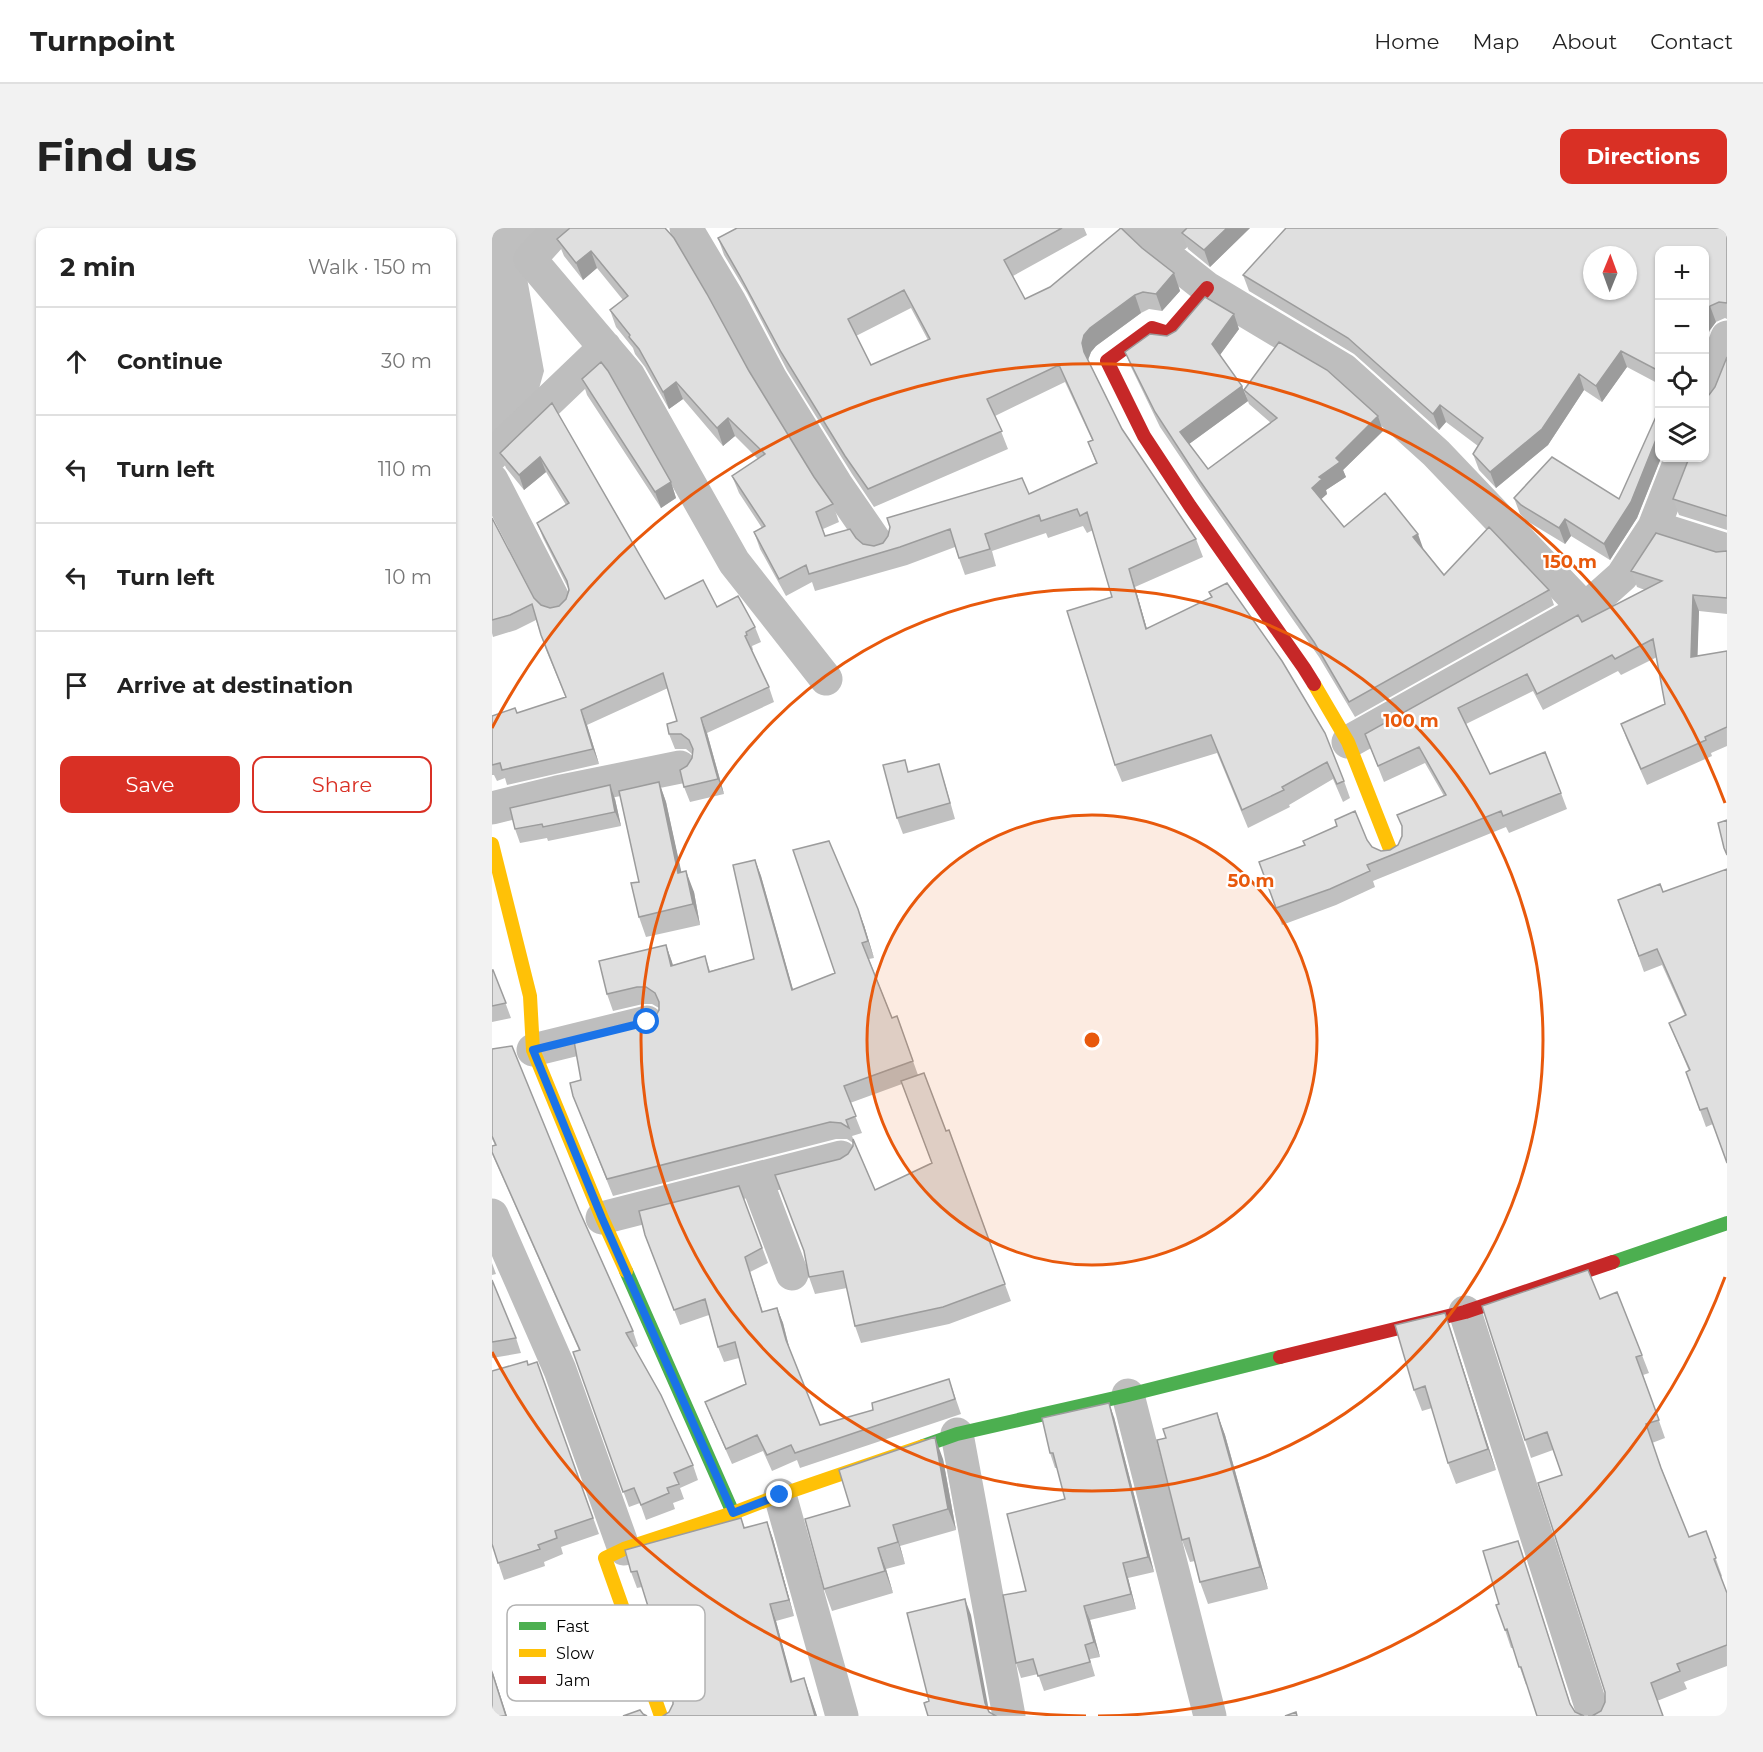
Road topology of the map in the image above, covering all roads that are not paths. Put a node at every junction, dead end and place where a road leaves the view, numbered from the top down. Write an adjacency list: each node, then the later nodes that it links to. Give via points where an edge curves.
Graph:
1 (558, 228): 8 (street, via 530,259)
2 (686, 228): 14 (street, via 771,379)
3 (1136, 228): 5 (street)
4 (1183, 228): 5 (street)
5 (1160, 250): 6 (street)
6 (1207, 288): 17 (street, via 1344,370 1436,453); 19 (street, via 1168,333 1152,328 1107,361 1144,436 1304,668)
7 (1727, 337): 9 (street)
8 (605, 347): 10 (street); 18 (street, via 629,376 735,562)
9 (1709, 383)
10 (492, 455)
11 (1679, 462): 13 (street)
12 (492, 480): 16 (street)
13 (1654, 527): 15 (street); 17 (street, via 1622,576)
14 (878, 545)
15 (1727, 550)
16 (556, 604)
17 (1585, 609): 19 (street)
18 (826, 679)
19 (1348, 742): 23 (street)
20 (680, 767): 21 (street)
21 (492, 808)
22 (492, 844): 25 (street, via 530,996)
23 (1390, 849)
24 (647, 1022): 25 (street)
25 (533, 1050): 29 (street)
26 (841, 1157): 27 (street)
27 (756, 1179): 29 (street); 31 (street)
28 (492, 1215): 37 (street, via 561,1370)
29 (602, 1218): 36 (street)
30 (1727, 1223): 32 (street)
31 (792, 1274)
32 (1465, 1312): 33 (street); 44 (street)
33 (1128, 1395): 34 (street); 43 (street)
34 (957, 1434): 35 (street); 42 (street)
35 (780, 1495): 36 (street); 41 (street)
36 (733, 1513): 37 (street)
37 (624, 1549): 38 (street, via 605,1558)
38 (622, 1605)
39 (656, 1701): 40 (street)
40 (661, 1716)
41 (842, 1716)
42 (1009, 1716)
43 (1210, 1716)
44 (1594, 1716)

